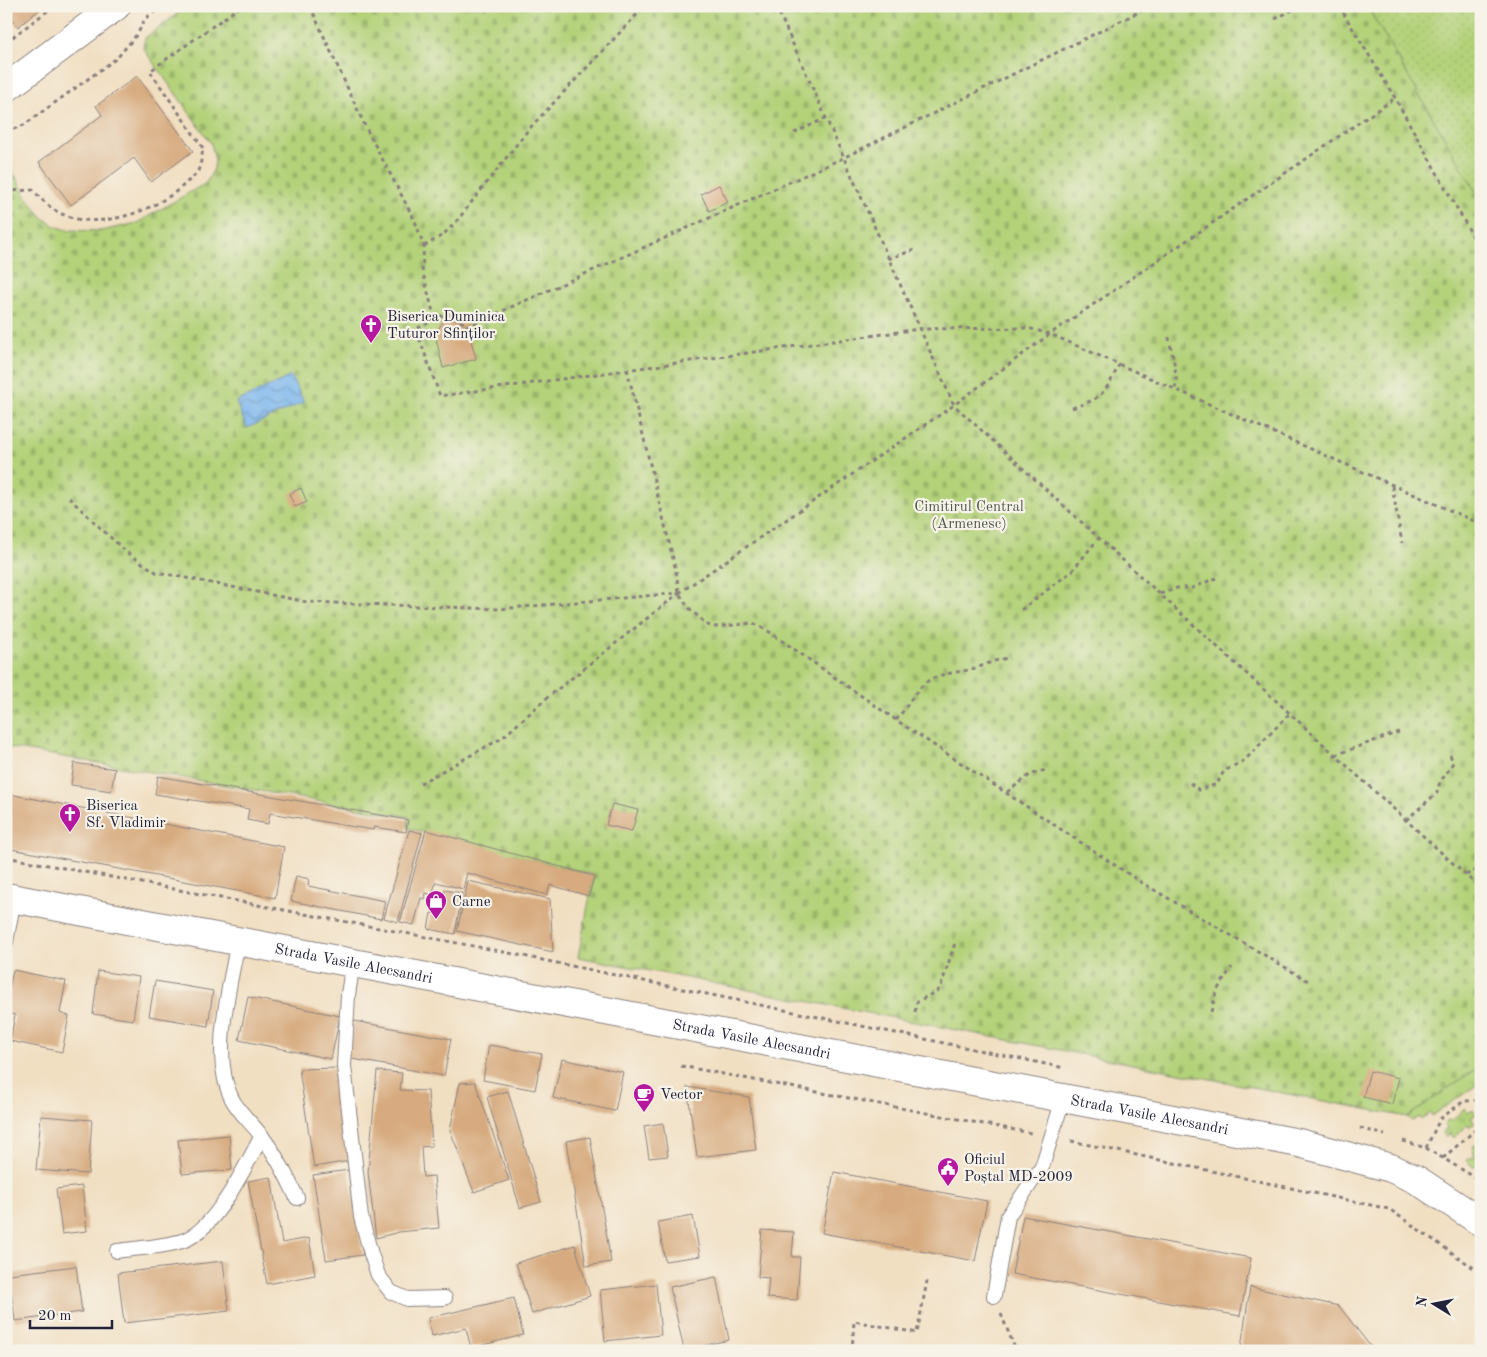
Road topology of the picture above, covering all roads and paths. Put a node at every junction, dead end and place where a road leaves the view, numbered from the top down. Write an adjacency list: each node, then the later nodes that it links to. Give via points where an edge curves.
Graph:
1 (54, 6): 12 (path)
2 (116, 6): 13 (main road)
3 (162, 6): 16 (path, via 145,19 117,58 24,125)
4 (241, 6): 19 (path, via 150,71 203,148 198,171 176,193 145,210 108,220 72,218 44,203 33,190)
5 (310, 6): 20 (path, via 365,126 415,221)
6 (645, 6): 20 (path, via 528,130 456,222 443,235)
7 (776, 6): 15 (path)
8 (1151, 6): 18 (path)
9 (1300, 6): 11 (path)
10 (1339, 6): 14 (path)
11 (1275, 19)
12 (6, 42)
13 (6, 88)
14 (1395, 98): 22 (path); 26 (path)
15 (826, 118): 17 (path); 18 (path)
16 (6, 132)
17 (794, 133)
18 (843, 158): 23 (path); 24 (path, via 469,326 447,313)
19 (6, 191)
20 (424, 246): 24 (path, via 422,269)
21 (914, 250): 23 (path)
22 (1481, 251)
23 (888, 259): 25 (path)
24 (435, 320): 29 (path, via 416,329 440,396)
25 (919, 329): 26 (path, via 1028,328); 29 (path); 31 (path)
26 (1050, 334): 28 (path); 31 (path)
27 (1170, 337): 30 (path, via 1172,361 1178,378)
28 (1119, 365): 30 (path); 32 (path, via 1104,393 1091,402)
29 (627, 369): 39 (path)
30 (1175, 389): 33 (path)
31 (954, 405): 36 (path); 39 (path)
32 (1072, 408)
33 (1392, 485): 35 (path); 37 (path)
34 (69, 498): 39 (path, via 126,552 156,572 307,602 499,609)
35 (1481, 524)
36 (1098, 539): 40 (path); 41 (path, via 1072,571)
37 (1402, 543)
38 (1216, 578): 40 (path, via 1192,588 1177,588)
39 (679, 593): 44 (path, via 707,625 753,623); 50 (path, via 548,697 502,738)
40 (1160, 594): 43 (path)
41 (1021, 610)
42 (1010, 658): 44 (path, via 951,672 930,681 922,686)
43 (1290, 713): 47 (path); 49 (path, via 1245,760 1224,771 1217,784 1199,790)
44 (896, 720): 51 (path)
45 (1398, 732): 47 (path)
46 (1449, 752): 52 (path, via 1453,762 1438,785 1437,793)
47 (1336, 755): 52 (path)
48 (1045, 770): 51 (path, via 1030,775)
49 (1190, 783)
50 (417, 785)
51 (1007, 792): 63 (path, via 1138,881)
52 (1406, 820): 55 (path)
53 (6, 857): 67 (path, via 494,950)
54 (1481, 867): 55 (path)
55 (1466, 875): 56 (path)
56 (1481, 888)
57 (10, 897): 58 (main road, Strada Vasile Alecsandri); 59 (lane)
58 (238, 940): 61 (main road, Strada Vasile Alecsandri); 72 (lane, via 221,1055 226,1086 232,1100)
59 (6, 942)
60 (955, 944): 64 (path, via 940,989 917,1002)
61 (353, 962): 68 (main road, Strada Vasile Alecsandri); 85 (lane, via 344,1066 361,1217 370,1254 378,1275 391,1292 407,1299)
62 (1232, 967): 65 (path, via 1216,992)
63 (1310, 982)
64 (916, 1012)
65 (1211, 1012)
66 (681, 1066): 74 (path)
67 (1068, 1068)
68 (1063, 1099): 74 (lane); 80 (main road, Strada Vasile Alecsandri, via 1266,1136 1354,1157 1417,1180)
69 (1481, 1100): 76 (path, via 1464,1101 1440,1119)
70 (1481, 1125): 77 (path)
71 (1350, 1126): 73 (path)
72 (262, 1136): 79 (lane); 81 (lane, via 236,1181 198,1233 181,1241)
73 (1387, 1136)
74 (1050, 1137): 82 (path, via 1389,1209); 84 (lane, via 1042,1167 1008,1216)
75 (1395, 1138): 76 (path)
76 (1426, 1148): 77 (path)
77 (1442, 1158): 78 (path)
78 (1481, 1182)
79 (297, 1198)
80 (1481, 1222)
81 (117, 1251)
82 (1481, 1273)
83 (928, 1281): 86 (path, via 917,1333 854,1321)
84 (994, 1296): 87 (path)
85 (445, 1298)
86 (852, 1351)
87 (1016, 1351)

